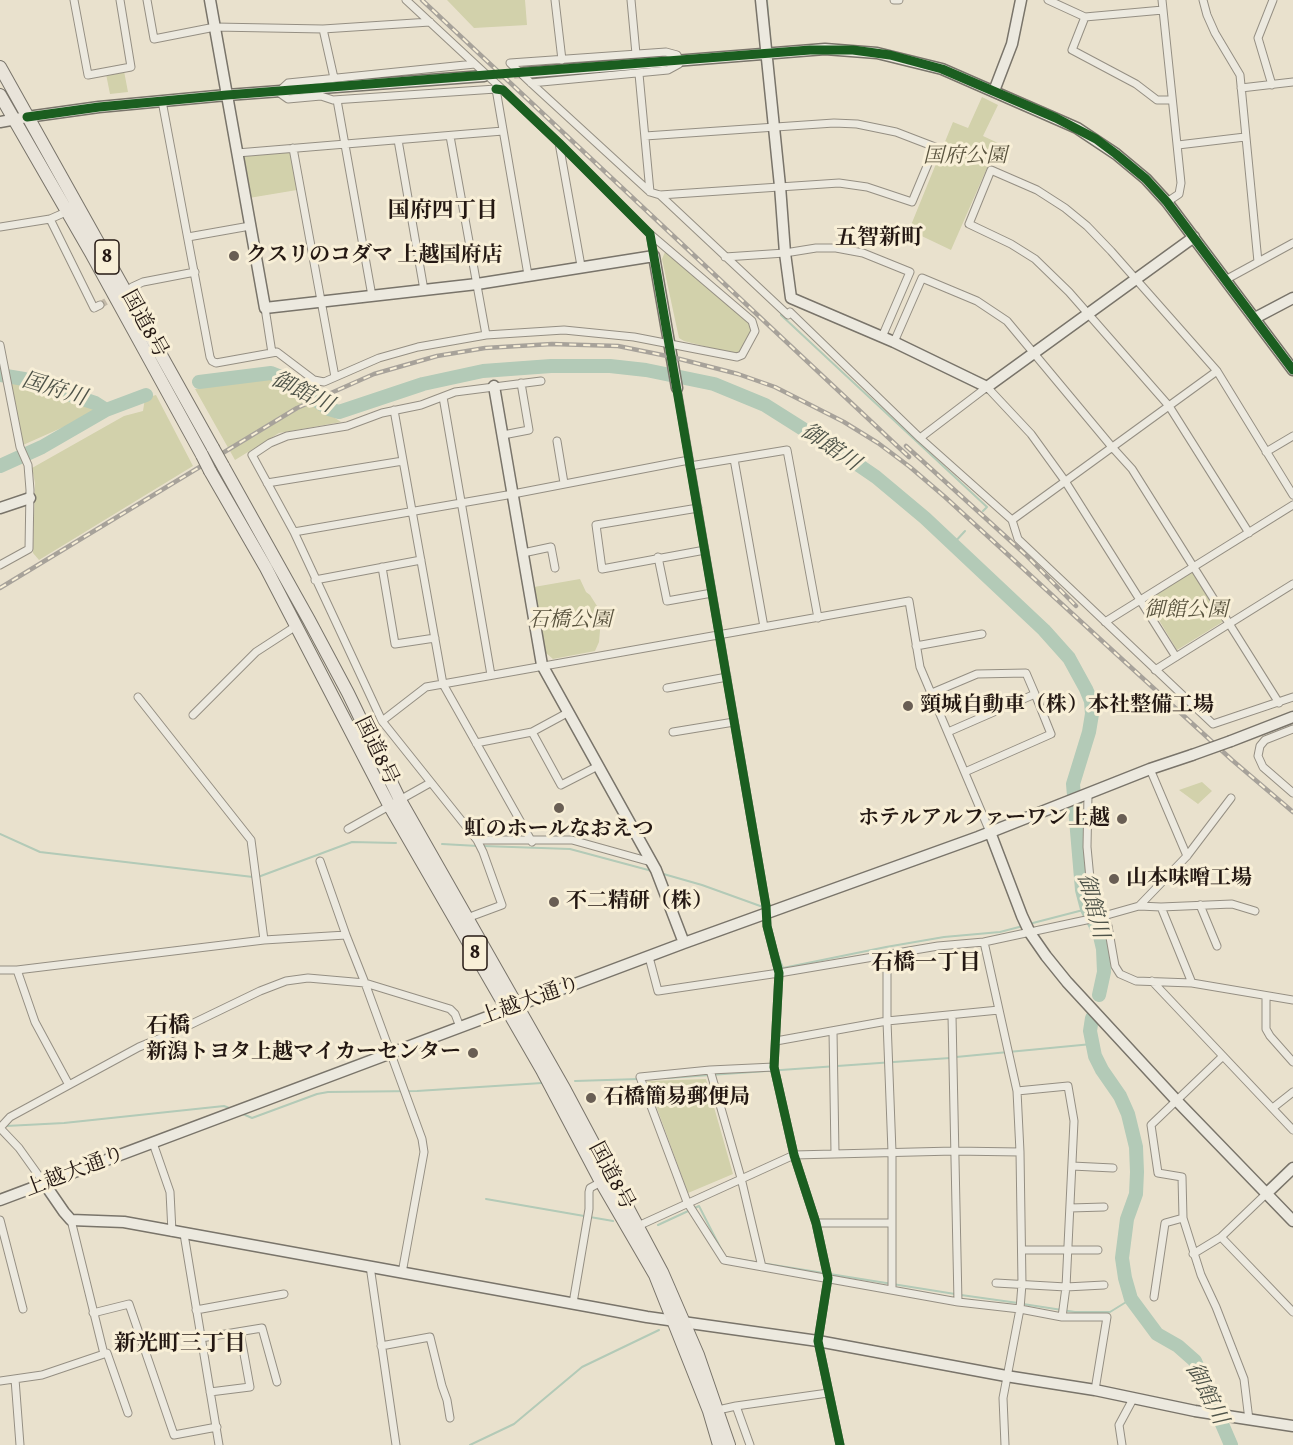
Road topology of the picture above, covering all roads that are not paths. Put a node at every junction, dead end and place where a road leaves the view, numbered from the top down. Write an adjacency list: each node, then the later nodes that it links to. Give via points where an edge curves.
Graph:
1 (74, 0): 2 (street, via 88,75 131,67)
2 (120, 0)
3 (147, 0): 17 (street, via 154,39)
4 (210, 0): 17 (street)
5 (406, 0): 16 (street)
6 (555, 0): 21 (street)
7 (631, 0): 19 (street)
8 (761, 0): 20 (street)
9 (1021, 0): 34 (street, via 1012,44)
10 (1048, 0): 15 (street)
11 (1162, 0): 14 (street)
12 (1203, 0): 32 (street, via 1215,33 1239,71)
13 (1273, 0): 31 (street, via 1257,38)
14 (1163, 10): 15 (street); 39 (street)
15 (1085, 17): 39 (street, via 1072,50 1136,84 1157,100)
16 (430, 22): 18 (street); 23 (street)
17 (215, 27): 18 (street); 37 (street)
18 (323, 29): 28 (street)
19 (636, 54): 21 (street); 22 (street, via 670,52)
20 (766, 54): 22 (street); 34 (street, via 825,49 877,53 942,69); 44 (street)
21 (562, 60): 30 (street, via 510,63)
22 (680, 61): 25 (street); 26 (street, via 673,69)
23 (475, 64): 28 (street); 33 (street)
24 (0, 67): 41 (highway, 国道8号 / 8)
25 (524, 73)
26 (639, 74): 30 (street); 47 (street)
27 (484, 76): 35 (street)
28 (334, 78): 35 (street, via 288,83)
29 (1293, 82): 31 (street)
30 (531, 83): 56 (street)
31 (1272, 85): 32 (street)
32 (1242, 88): 48 (street)
33 (499, 89): 38 (street); 45 (street); 50 (street)
34 (994, 91): 58 (street, via 1096,139 1146,179)
35 (278, 92): 37 (street); 38 (street, via 288,99 321,96)
36 (0, 95): 42 (highway, 国道8号 / 8)
37 (227, 95): 40 (street); 54 (street)
38 (337, 100): 51 (street)
39 (1172, 100): 52 (street)
40 (162, 101): 41 (street); 64 (street)
41 (27, 117): 42 (main road); 111 (highway, 国道8号 / 8)
42 (13, 119): 43 (main road); 59 (highway, 国道8号 / 8)
43 (0, 122)
44 (773, 127): 47 (street); 55 (street); 55 (street, via 857,124 896,132 935,147 912,202 852,184)
45 (503, 131): 46 (street); 73 (street)
46 (450, 136): 49 (street); 76 (street)
47 (645, 136): 56 (street)
48 (1245, 138): 52 (street); 70 (street)
49 (398, 140): 51 (street); 78 (street)
50 (559, 143): 63 (street); 71 (street)
51 (345, 144): 53 (street); 79 (street)
52 (1178, 145): 58 (street, via 1181,189)
53 (293, 148): 54 (street); 82 (street)
54 (237, 153): 61 (street)
55 (780, 186): 57 (street); 67 (street)
56 (650, 192): 57 (street)
57 (660, 195): 69 (street)
58 (1167, 202): 65 (street)
59 (66, 212): 60 (street); 111 (highway, 国道8号 / 8)
60 (50, 219): 62 (street); 83 (street, via 94,308)
61 (250, 226): 64 (street); 84 (street)
62 (0, 227)
63 (650, 234): 68 (street); 91 (street, via 755,327 745,353 737,357)
64 (188, 237): 72 (street)
65 (1194, 237): 74 (street); 75 (street)
66 (1293, 243): 70 (street)
67 (785, 253): 69 (street); 80 (street); 89 (street, via 816,248 848,250 910,272)
68 (654, 256): 71 (street); 91 (street)
69 (725, 257): 85 (street)
70 (1258, 262): 75 (street)
71 (581, 266): 73 (street)
72 (195, 272): 77 (street); 93 (street, via 212,361 219,363)
73 (528, 275): 76 (street)
74 (1136, 279): 86 (street); 86 (street, via 1065,208 1037,190 991,170 969,224 1035,259); 96 (street)
75 (1227, 279): 87 (street)
76 (477, 284): 78 (street); 88 (street)
77 (132, 286)
78 (424, 290): 79 (street)
79 (372, 296): 82 (street)
80 (791, 298): 85 (street); 89 (street)
81 (1293, 298): 87 (street)
82 (320, 302): 84 (street); 97 (street)
83 (100, 305)
84 (265, 308): 93 (street)
85 (782, 309): 108 (street, via 788,315 790,312)
86 (1088, 315): 94 (street); 104 (street)
87 (1255, 318): 95 (street)
88 (486, 335): 91 (street, via 564,330); 97 (street, via 398,352)
89 (882, 337): 90 (street)
90 (894, 342): 94 (street, via 922,278 991,309); 101 (street)
91 (669, 344): 102 (street)
92 (0, 345): 121 (street, via 20,447 28,465)
93 (272, 352): 97 (street, via 319,382)
94 (1034, 353): 101 (street); 110 (street)
95 (1293, 370)
96 (1217, 371): 104 (street); 112 (street)
97 (335, 377)
98 (542, 381): 99 (street)
99 (521, 383): 100 (street); 106 (street, via 529,430)
100 (495, 386): 103 (street); 106 (street)
101 (987, 387): 108 (street); 116 (street, via 1031,434)
102 (677, 388): 115 (street)
103 (443, 397): 105 (street); 122 (street)
104 (1169, 406): 110 (street); 129 (street)
105 (394, 410): 114 (street); 117 (street, via 347,426 287,436 270,443 252,455)
106 (503, 435): 119 (street)
107 (1293, 436): 112 (street)
108 (920, 438): 127 (street)
109 (557, 441): 118 (street)
110 (1112, 447): 116 (street); 136 (street, via 1132,469)
111 (207, 452): 145 (highway, 国道8号 / 8, bridge, via 210,471); 180 (highway, 国道8号 / 8, bridge, via 223,466 309,620 348,693)
112 (1266, 452): 120 (street)
113 (734, 459): 115 (street); 142 (street, via 787,450); 146 (street)
114 (403, 461): 117 (street); 126 (street)
115 (690, 463): 118 (street); 125 (street)
116 (1065, 481): 127 (street); 141 (street)
117 (267, 483): 128 (street)
118 (564, 483): 119 (street)
119 (513, 494): 122 (street); 131 (street)
120 (1293, 495)
121 (30, 498): 124 (street); 134 (street, via 29,549)
122 (462, 502): 126 (street); 154 (street)
123 (1293, 505): 129 (street)
124 (0, 507)
125 (698, 508): 130 (street); 132 (street, via 596,525 602,568)
126 (412, 512): 128 (street); 133 (street)
127 (1012, 520): 143 (street, via 1018,539)
128 (294, 532): 138 (street)
129 (1249, 533): 136 (street)
130 (705, 550): 132 (street); 140 (street)
131 (523, 553): 137 (street, via 551,547); 152 (street)
132 (658, 557): 140 (street, via 667,601)
133 (421, 560): 135 (street); 149 (street)
134 (0, 565)
135 (381, 567): 138 (street); 149 (street, via 395,644)
136 (1194, 567): 141 (street); 144 (street)
137 (555, 568)
138 (315, 580): 166 (street)
139 (1292, 588): 144 (street)
140 (712, 593): 148 (street)
141 (1140, 600): 143 (street); 151 (street)
142 (818, 618): 146 (street); 150 (street, via 909,602)
143 (1105, 622): 153 (street)
144 (1230, 623): 151 (street); 162 (street)
145 (296, 626): 164 (street, via 256,652); 180 (highway, 国道8号 / 8)
146 (764, 627): 148 (street)
147 (982, 634): 150 (street)
148 (720, 635): 152 (street); 155 (street)
149 (435, 638): 156 (street)
150 (916, 646): 158 (street)
151 (1176, 657): 153 (street)
152 (542, 665): 154 (street); 163 (street)
153 (1155, 670): 162 (street, via 1213,724)
154 (492, 675): 156 (street)
155 (727, 677): 157 (street); 167 (street)
156 (443, 684): 166 (street, via 426,687); 172 (street)
157 (667, 688)
158 (932, 693): 159 (street, via 977,674 1026,673); 171 (street)
159 (1035, 694): 171 (street); 175 (street, via 1051,734)
160 (138, 697): 197 (street, via 251,840)
161 (1293, 697): 162 (street)
162 (1278, 703)
163 (569, 712): 169 (street); 173 (street)
164 (193, 715)
165 (1293, 717): 174 (street, bridge)
166 (382, 721): 176 (street)
167 (734, 722): 170 (street); 192 (street)
168 (1293, 729): 177 (street, via 1265,740 1258,756 1263,766)
169 (532, 732): 172 (street); 173 (street, via 561,785)
170 (674, 732)
171 (948, 732): 175 (street)
172 (476, 743): 184 (street)
173 (598, 766): 187 (street)
174 (1150, 769): 178 (street); 185 (street)
175 (965, 771): 182 (street)
176 (430, 783): 180 (street); 183 (street)
177 (1293, 793)
178 (1086, 796): 182 (street, 上越大通り); 193 (street, via 1091,889)
179 (1231, 798): 185 (street)
180 (395, 803): 181 (street); 194 (highway, 国道8号 / 8); 211 (highway, 国道8号 / 8)
181 (348, 829)
182 (990, 832): 192 (street, 上越大通り); 195 (street)
183 (478, 842): 184 (street); 194 (street, via 502,905)
184 (532, 842): 187 (street, via 572,840)
185 (1187, 856): 189 (street)
186 (320, 861): 196 (street)
187 (651, 862): 199 (street)
188 (1200, 905): 190 (street); 191 (street, via 1232,903); 200 (street)
189 (1140, 906): 190 (street); 193 (street)
190 (1161, 907): 208 (street)
191 (1255, 911)
192 (767, 914): 199 (street, 上越大通り); 205 (street)
193 (1102, 916): 195 (street); 206 (street, via 1120,974 1136,981)
194 (467, 918): 211 (highway, 国道8号 / 8)
195 (1030, 933): 198 (street); 226 (street, via 1067,982)
196 (346, 935): 197 (street); 207 (street)
197 (264, 940): 204 (street)
198 (984, 942): 201 (street); 212 (street)
199 (684, 943): 202 (street, 上越大通り)
200 (1217, 946)
201 (887, 955): 205 (street); 214 (street)
202 (648, 957): 205 (street, via 658,991); 211 (street, 上越大通り)
203 (0, 970): 204 (street)
204 (17, 970): 223 (street, via 35,1022)
205 (779, 973): 217 (street)
206 (1152, 981): 208 (street); 219 (street)
207 (365, 982): 215 (street, via 450,1009); 218 (street); 223 (street, via 308,978 274,985 139,1047)
208 (1192, 983): 209 (street)
209 (1266, 997): 210 (street); 220 (street, via 1266,1029)
210 (1293, 1000)
211 (512, 1007): 215 (street, 上越大通り); 240 (highway, 国道8号 / 8); 253 (highway, 国道8号 / 8)
212 (999, 1010): 213 (street); 224 (street)
213 (952, 1016): 214 (street); 231 (street)
214 (887, 1021): 216 (street); 232 (street)
215 (459, 1027): 218 (street, 上越大通り)
216 (833, 1031): 217 (street); 234 (street)
217 (776, 1041): 221 (street)
218 (392, 1054): 230 (street, 上越大通り); 263 (street, via 423,1152)
219 (1223, 1056): 226 (street); 227 (street)
220 (1293, 1062)
221 (774, 1066): 222 (street); 235 (street)
222 (710, 1070): 239 (street); 244 (street, via 640,1077)
223 (69, 1085): 228 (street, via 10,1117)
224 (1017, 1091): 233 (street); 236 (street, via 1068,1086 1074,1121)
225 (1293, 1092): 227 (street)
226 (1176, 1100): 242 (street); 247 (street, via 1151,1125 1158,1173 1182,1177)
227 (1274, 1107): 229 (street)
228 (0, 1128): 241 (street)
229 (1293, 1130)
230 (153, 1143): 241 (street, 上越大通り); 254 (street, via 170,1192)
231 (954, 1151): 232 (street); 233 (street); 272 (street)
232 (892, 1152): 234 (street); 252 (street)
233 (1020, 1152): 257 (street)
234 (835, 1154): 235 (street)
235 (794, 1155): 239 (street); 251 (street)
236 (1072, 1166): 237 (street); 246 (street)
237 (1113, 1168)
238 (1293, 1168): 242 (street)
239 (741, 1178): 244 (street); 262 (street)
240 (601, 1182): 273 (street, via 589,1192); 280 (highway, 国道8号 / 8)
241 (44, 1183): 243 (street, 上越大通り); 249 (street)
242 (1267, 1193): 250 (street); 256 (street)
243 (0, 1200)
244 (687, 1202): 253 (street); 262 (street, via 724,1260)
245 (1104, 1207): 246 (street)
246 (1070, 1208): 258 (street)
247 (1183, 1218): 260 (street); 271 (street, via 1165,1223)
248 (0, 1220): 274 (street)
249 (71, 1220): 254 (street, via 124,1222); 277 (street)
250 (1293, 1221)
251 (816, 1222): 252 (street); 264 (street)
252 (892, 1223): 269 (street)
253 (638, 1226): 280 (highway, 国道8号 / 8, via 675,1300)
254 (172, 1232): 255 (street)
255 (184, 1234): 261 (street); 276 (street)
256 (1221, 1237): 260 (street); 278 (street)
257 (1022, 1250): 258 (street); 266 (street)
258 (1068, 1250): 259 (street); 268 (street)
259 (1098, 1250)
260 (1193, 1254): 298 (street, via 1244,1379)
261 (370, 1266): 263 (street); 284 (street)
262 (762, 1267): 264 (street)
263 (402, 1273): 273 (street)
264 (828, 1278): 269 (street); 283 (street)
265 (996, 1283): 266 (street)
266 (1022, 1284): 268 (street); 275 (street)
267 (1104, 1285): 268 (street)
268 (1066, 1287): 279 (street)
269 (892, 1290): 272 (street)
270 (284, 1294): 276 (street)
271 (1154, 1297)
272 (958, 1302): 275 (street)
273 (573, 1303): 280 (street)
274 (23, 1309)
275 (1020, 1309): 279 (street); 286 (street)
276 (196, 1310): 282 (street)
277 (93, 1312): 285 (street); 300 (street, via 129,1304 174,1435)
278 (1293, 1312)
279 (1062, 1317): 290 (street, via 1107,1317)
280 (678, 1321): 283 (street); 295 (highway, 国道8号 / 8, via 698,1355); 304 (highway, 国道8号 / 8)
281 (240, 1332): 282 (street); 289 (street, via 262,1328); 291 (street, via 249,1387)
282 (201, 1338): 291 (street)
283 (818, 1341): 286 (street); 292 (street)
284 (381, 1346): 297 (street, via 430,1337); 303 (street)
285 (104, 1354): 287 (street, via 42,1375); 296 (street, via 107,1353)
286 (1006, 1376): 290 (street); 308 (street)
287 (15, 1379): 288 (street); 301 (street)
288 (0, 1381)
289 (277, 1382)
290 (1095, 1390): 293 (street)
291 (210, 1392): 300 (street)
292 (828, 1393): 294 (street); 307 (street)
293 (1133, 1399): 298 (street); 309 (street, via 1119,1425)
294 (736, 1406): 295 (street); 306 (street)
295 (718, 1410): 305 (highway, 国道8号 / 8)
296 (128, 1413)
297 (450, 1418)
298 (1249, 1420): 299 (street)
299 (1293, 1426)
300 (217, 1427): 302 (street)
301 (20, 1445)
302 (219, 1445)
303 (396, 1445)
304 (719, 1445)
305 (729, 1445)
306 (750, 1445)
307 (840, 1445)
308 (1005, 1445)
309 (1122, 1445)

